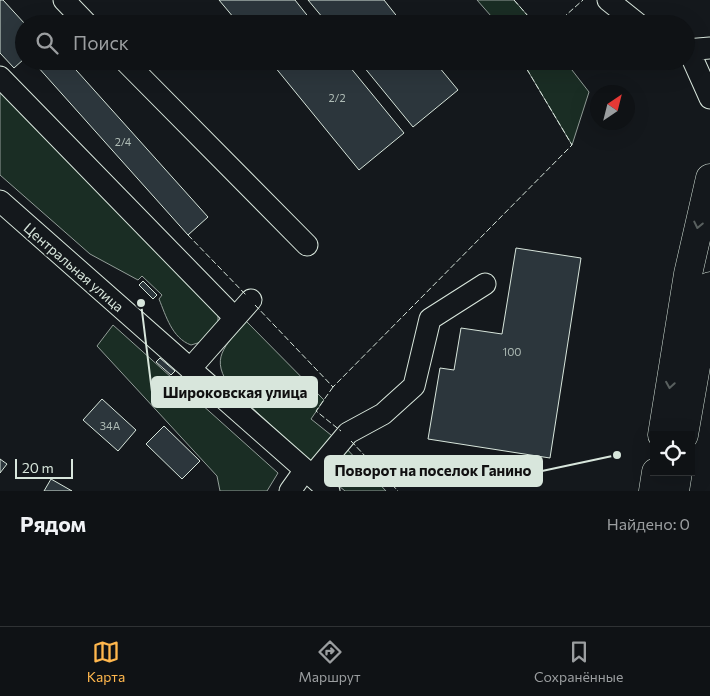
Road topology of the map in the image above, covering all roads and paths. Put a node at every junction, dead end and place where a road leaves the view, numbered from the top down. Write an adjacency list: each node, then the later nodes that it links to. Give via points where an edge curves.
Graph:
1 (64, 0): 3 (street)
2 (608, 0): 4 (street)
3 (79, 15)
4 (627, 15)
5 (710, 48): 6 (street)
6 (695, 49)
7 (695, 65): 10 (street)
8 (134, 70): 13 (street)
9 (0, 77): 17 (street)
10 (710, 98)
11 (710, 178): 20 (highway, one-way to 20, via 688,274)
12 (0, 201): 19 (street, Центральная улица)
13 (307, 245)
14 (485, 284): 22 (street, via 430,319 414,386 383,414 348,432)
15 (710, 286): 18 (highway)
16 (251, 300): 17 (street)
17 (235, 318): 19 (street)
18 (706, 322): 21 (highway)
19 (190, 369): 22 (street, Центральная улица)
20 (663, 431)
21 (685, 431)
22 (308, 473): 25 (street); 26 (street, Центральная улица)
23 (655, 476): 27 (highway)
24 (677, 476): 28 (highway)
25 (290, 491)
26 (329, 491)
27 (653, 491)
28 (675, 491)

